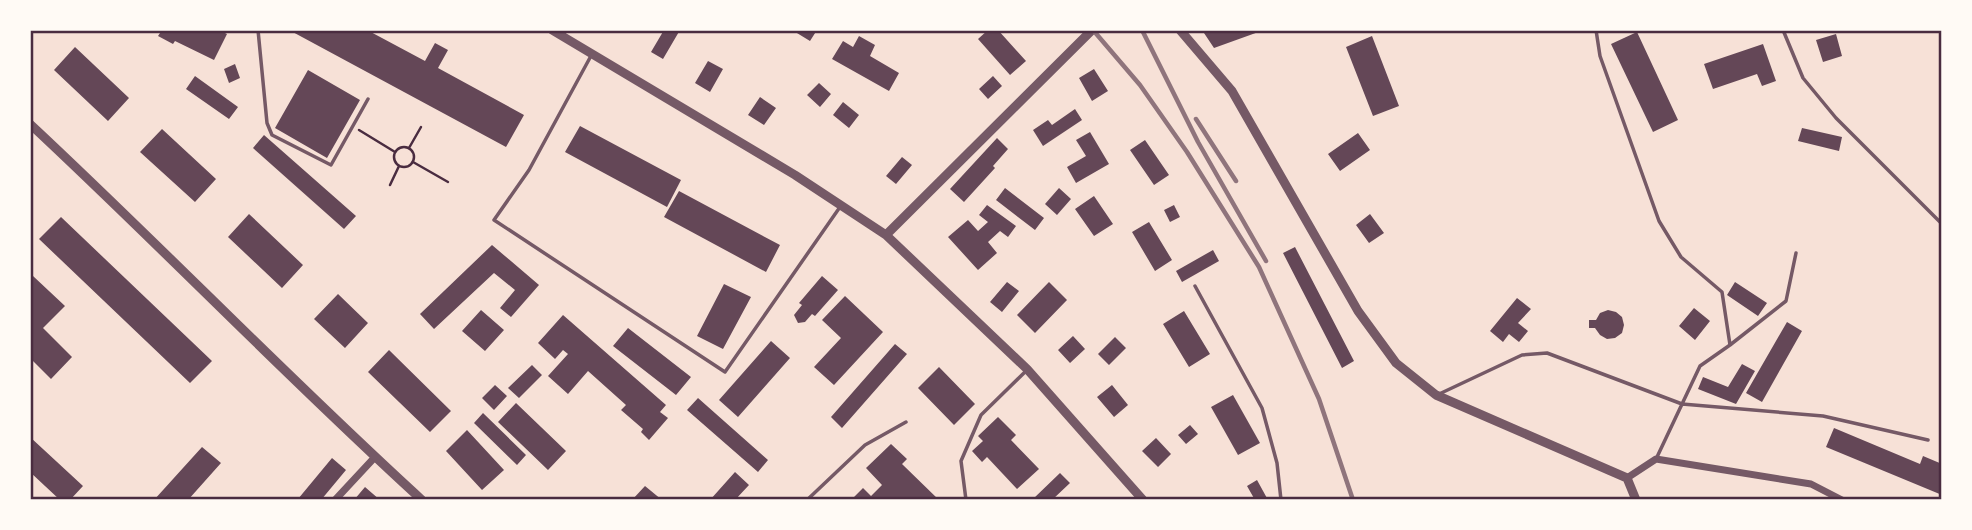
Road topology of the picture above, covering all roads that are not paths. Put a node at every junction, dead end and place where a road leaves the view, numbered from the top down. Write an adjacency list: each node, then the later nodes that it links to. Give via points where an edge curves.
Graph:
1 (258, 30): 8 (lane, via 272,135 331,165)
2 (552, 30): 7 (street)
3 (1092, 30): 12 (street)
4 (1181, 30): 17 (street, via 1232,91 1358,311 1396,363)
5 (1596, 30): 15 (lane, via 1600,55 1659,221 1681,257 1722,292)
6 (1783, 30): 11 (lane, via 1803,78 1836,118)
7 (592, 54): 10 (street); 10 (lane, via 529,170 494,220 725,372)
8 (368, 99)
9 (30, 124): 21 (street)
10 (841, 205): 12 (street)
11 (1942, 224)
12 (886, 235): 16 (street)
13 (1797, 253): 15 (lane, via 1786,301)
14 (1195, 286): 29 (lane, via 1262,408 1277,463)
15 (1730, 345): 18 (lane, via 1700,366)
16 (1027, 369): 27 (lane, via 981,415 961,461); 28 (street)
17 (1436, 396): 18 (lane, via 1522,355 1547,353); 23 (street)
18 (1682, 404): 20 (lane, via 1823,416); 22 (lane)
19 (906, 422): 26 (lane, via 865,445)
20 (1928, 439)
21 (375, 457): 24 (street); 25 (street)
22 (1656, 459): 23 (street); 31 (street, via 1811,484)
23 (1627, 478): 30 (street)
24 (335, 500)
25 (422, 500)
26 (807, 500)
27 (966, 500)
28 (1143, 500)
29 (1281, 500)
30 (1636, 500)
31 (1842, 500)

